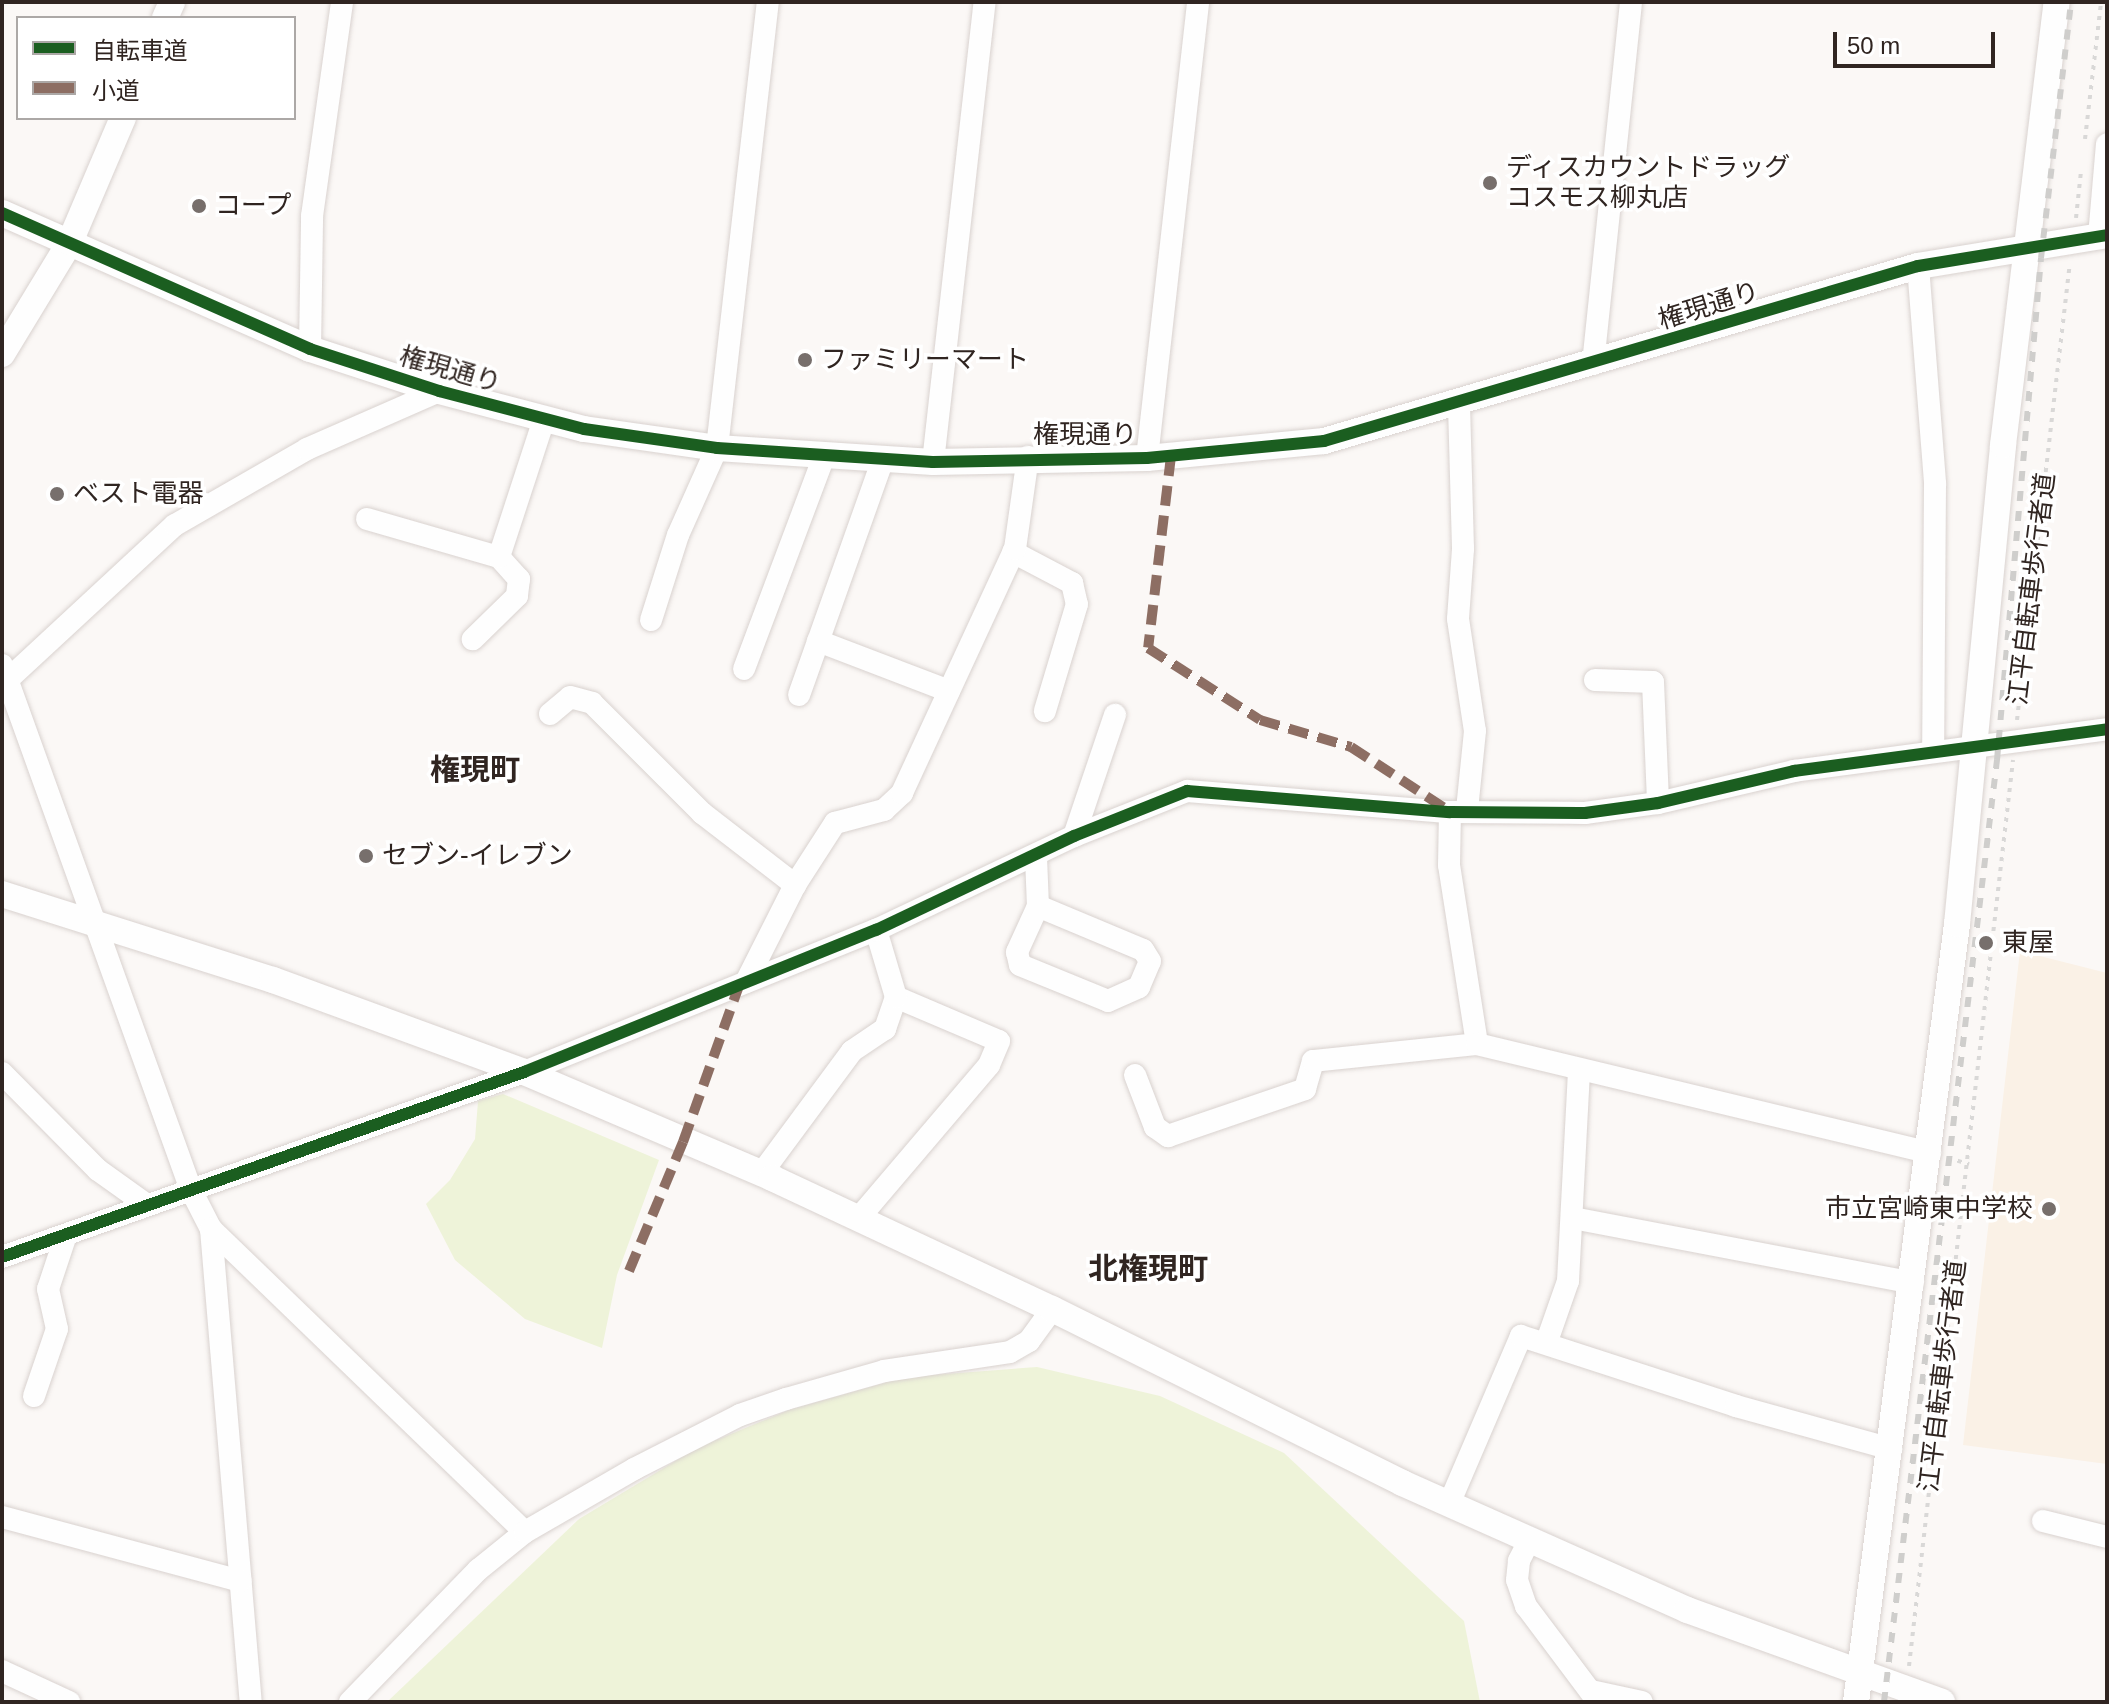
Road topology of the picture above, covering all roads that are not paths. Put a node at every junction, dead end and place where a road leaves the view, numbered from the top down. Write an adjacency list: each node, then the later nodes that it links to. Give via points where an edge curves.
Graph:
1 (342, 2): 14 (street, via 312,216)
2 (768, 2): 20 (street)
3 (985, 2): 25 (street)
4 (1198, 2): 23 (street)
5 (1631, 2): 16 (street)
6 (2057, 2): 12 (street)
7 (122, 120): 11 (street)
8 (2107, 144): 10 (street)
9 (2, 213): 11 (street, 権現通り)
10 (2103, 236): 12 (street, 権現通り)
11 (70, 242): 14 (street, 権現通り); 15 (street)
12 (2028, 246): 13 (street, 権現通り); 41 (street, via 2003,445)
13 (1918, 266): 16 (street, 権現通り); 42 (street, via 1935,484)
14 (310, 349): 17 (street, 権現通り)
15 (2, 354)
16 (1593, 364): 18 (street, 権現通り)
17 (439, 391): 19 (street, 権現通り); 33 (street, via 307,449 175,525)
18 (1459, 405): 23 (street, 権現通り, via 1324,441); 44 (street, via 1463,549 1458,619 1475,731)
19 (544, 419): 20 (street, 権現通り); 28 (street)
20 (717, 448): 21 (street, 権現通り); 29 (street, via 678,535)
21 (824, 456): 24 (street, 権現通り); 32 (street)
22 (1028, 457): 23 (street, 権現通り); 25 (street, 権現通り); 27 (street)
23 (1147, 458)
24 (883, 459): 25 (street, 権現通り); 31 (street)
25 (933, 462)
26 (367, 519): 28 (street)
27 (1013, 552): 35 (street); 37 (street, via 1050,567 1072,583 1075,593 1066,650)
28 (499, 557): 30 (street, via 519,579 517,596)
29 (651, 620)
30 (473, 639)
31 (818, 641): 35 (street); 36 (street)
32 (744, 669)
33 (4, 676): 50 (street)
34 (1595, 680): 43 (street, via 1653,682)
35 (949, 691): 47 (street, via 902,793 884,810 835,823)
36 (799, 695)
37 (1045, 711)
38 (550, 714): 47 (street, via 570,697 582,696 702,813)
39 (1115, 715): 45 (street)
40 (2107, 729): 41 (street)
41 (1977, 745): 42 (street); 59 (street)
42 (1933, 750): 43 (street, via 1794,771)
43 (1658, 803): 44 (street, via 1585,813)
44 (1459, 811): 45 (street, via 1187,791); 54 (street, via 1449,865)
45 (1074, 836): 46 (street)
46 (1036, 857): 49 (street); 51 (street)
47 (795, 885): 52 (street)
48 (2, 894): 50 (street)
49 (1038, 906): 49 (street, via 1017,952 1020,965 1108,1001 1139,987 1150,961 1143,950)
50 (100, 929): 55 (street, via 273,980); 61 (street)
51 (876, 930): 52 (street); 53 (street)
52 (746, 982): 55 (street)
53 (896, 997): 60 (street, via 885,1029 852,1051); 64 (street, via 999,1041 989,1065)
54 (1477, 1044): 56 (street); 58 (street, via 1313,1061 1305,1089 1168,1136 1155,1127)
55 (524, 1072): 60 (street); 61 (street)
56 (1579, 1072): 59 (street); 63 (street)
57 (2, 1073): 62 (street, via 98,1170)
58 (1135, 1075)
59 (1930, 1153): 68 (street)
60 (761, 1174): 64 (street)
61 (191, 1190): 62 (street); 65 (street)
62 (147, 1205): 66 (street)
63 (1573, 1218): 68 (street); 70 (street, via 1568,1281)
64 (858, 1219): 69 (street)
65 (211, 1229): 76 (street); 79 (street)
66 (66, 1235): 67 (street); 71 (street, via 48,1289 57,1329)
67 (2, 1257)
68 (1913, 1283): 72 (street)
69 (1052, 1309): 73 (street); 76 (street, via 1029,1341 1010,1352 884,1371 740,1415)
70 (1547, 1341): 72 (street, via 1736,1406); 73 (street, via 1521,1336)
71 (34, 1396)
72 (1891, 1449): 81 (street)
73 (1449, 1504): 78 (street)
74 (2, 1517): 79 (street)
75 (2043, 1521): 77 (street)
76 (525, 1532): 85 (street, via 478,1570)
77 (2107, 1537)
78 (1530, 1539): 81 (street, via 1687,1610); 82 (street, via 1517,1580 1526,1606)
79 (241, 1581): 84 (street)
80 (2, 1671): 83 (street)
81 (1860, 1672): 87 (street); 88 (street)
82 (1594, 1696): 86 (street)
83 (69, 1702)
84 (251, 1702)
85 (350, 1702)
86 (1642, 1702)
87 (1856, 1702)
88 (1942, 1702)

